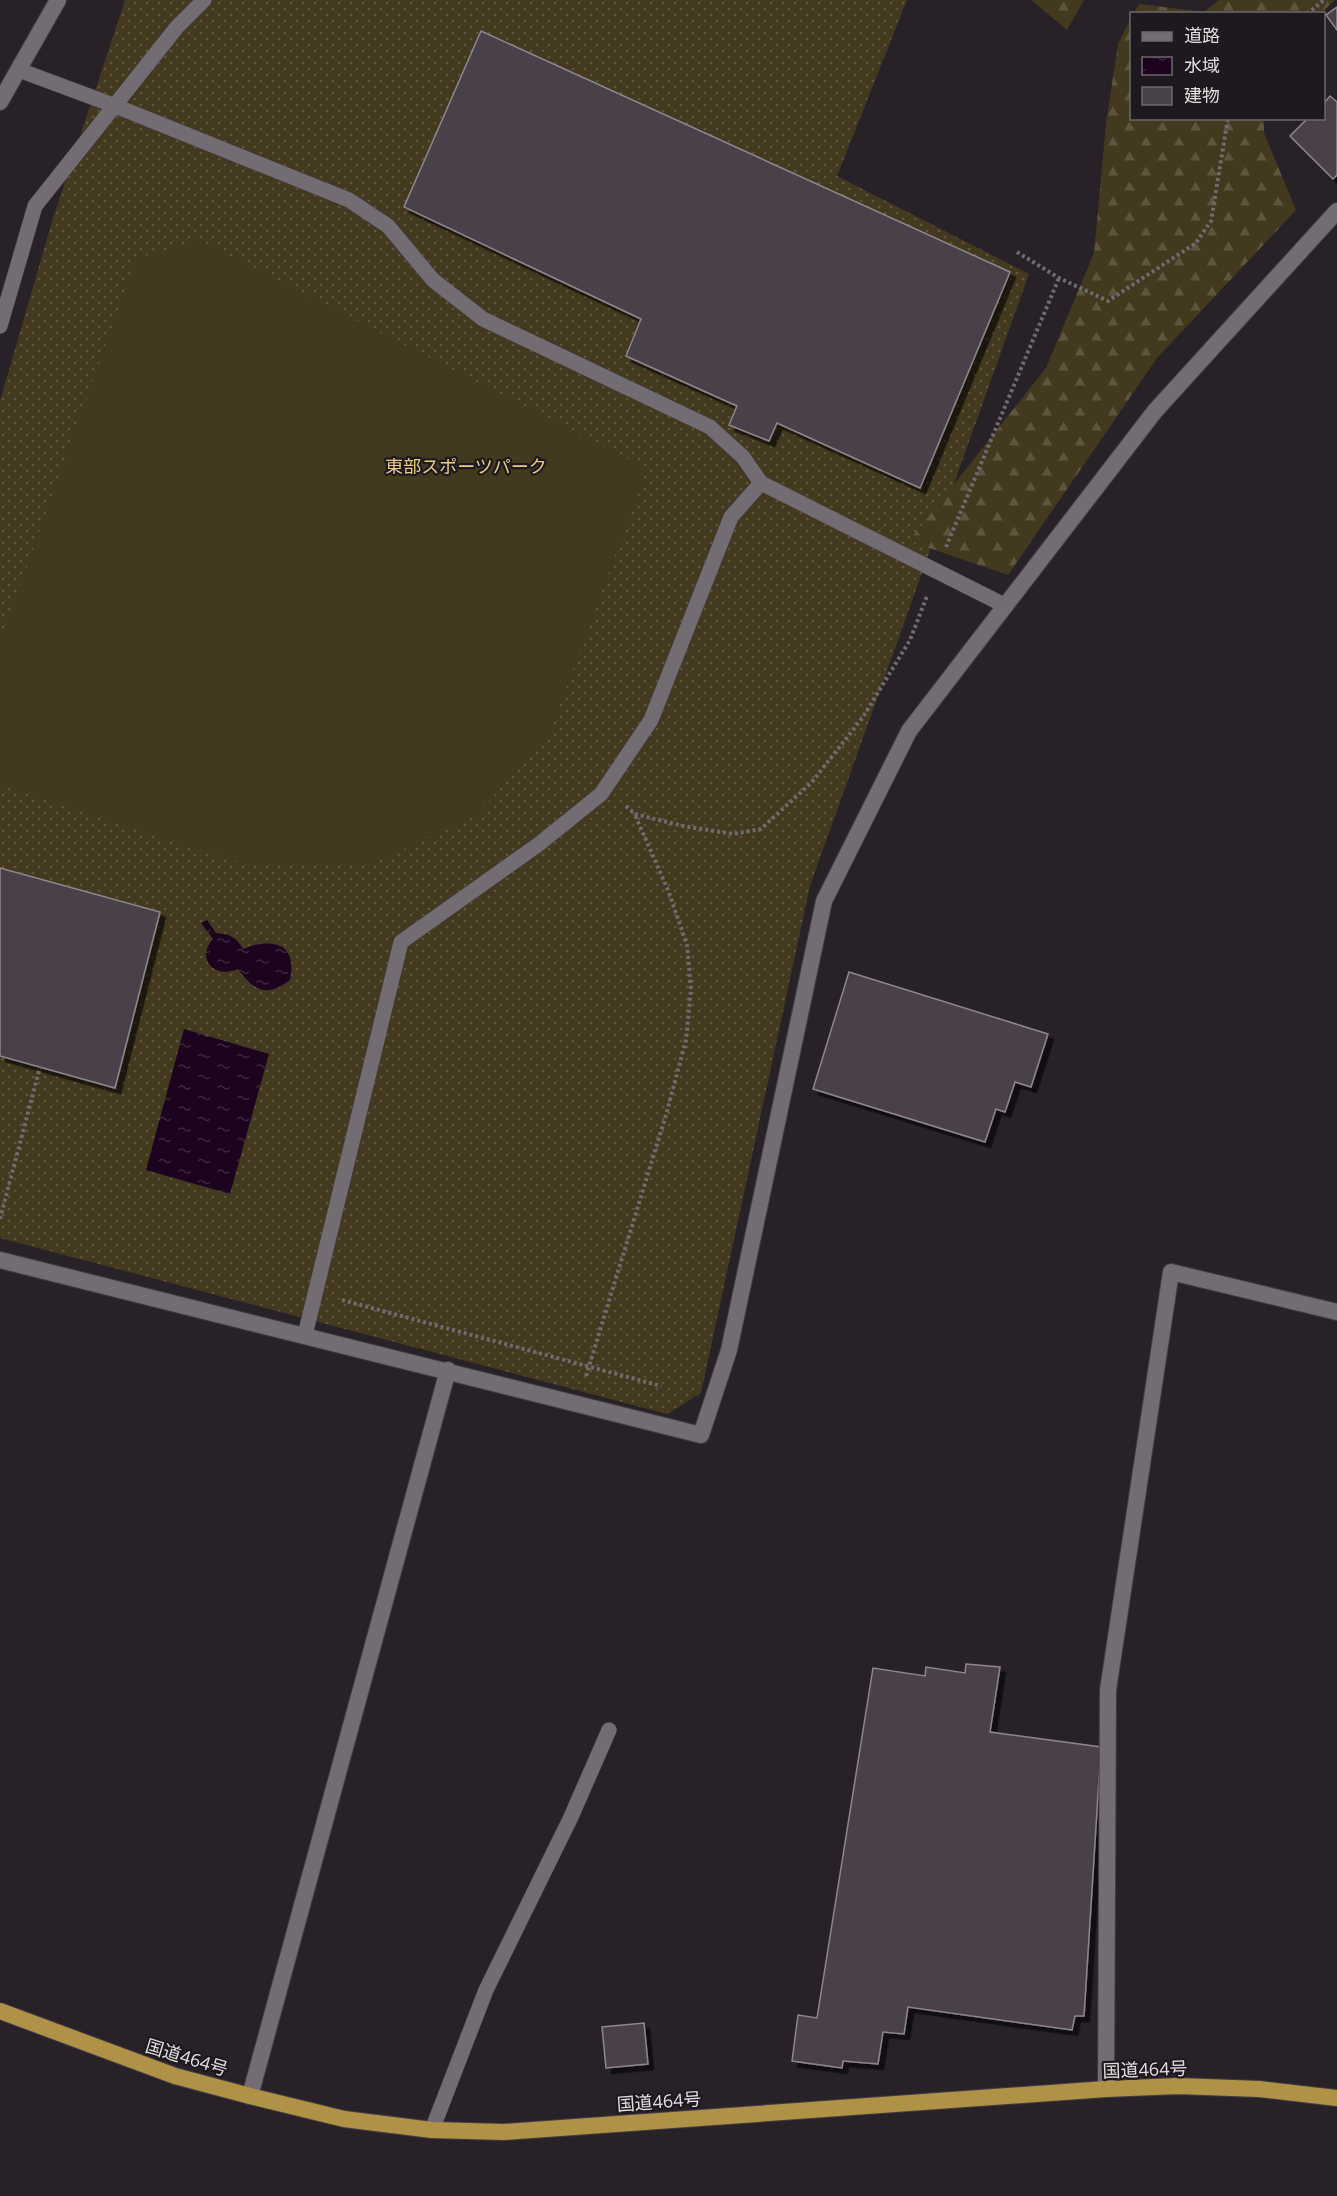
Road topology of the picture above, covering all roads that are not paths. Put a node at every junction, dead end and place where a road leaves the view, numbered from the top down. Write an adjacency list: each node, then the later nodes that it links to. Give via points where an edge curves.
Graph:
1 (58, 0): 3 (street)
2 (204, 0): 5 (lane)
3 (19, 70): 4 (street); 5 (lane)
4 (0, 102)
5 (113, 105): 7 (lane, via 35,206); 8 (lane, via 349,200 388,226 433,280 483,320 710,427 742,457)
6 (1337, 211): 9 (street, via 1155,411)
7 (0, 326)
8 (761, 483): 9 (lane); 12 (lane, via 731,517 651,720 601,794 539,844 401,942)
9 (1006, 606): 13 (street, via 909,731 824,900 729,1350 701,1434)
10 (0, 1260): 12 (street)
11 (1337, 1312): 16 (street, via 1171,1272 1108,1690)
12 (305, 1335): 13 (street)
13 (448, 1370): 17 (street)
14 (609, 1730): 19 (lane, via 486,1990)
15 (0, 2011): 17 (highway, 国道464号, via 175,2076)
16 (1106, 2089): 18 (highway, 国道464号, via 1259,2089); 19 (highway, 国道464号, via 504,2132)
17 (250, 2096): 19 (highway, 国道464号, via 344,2118)
18 (1337, 2098)
19 (432, 2130)

